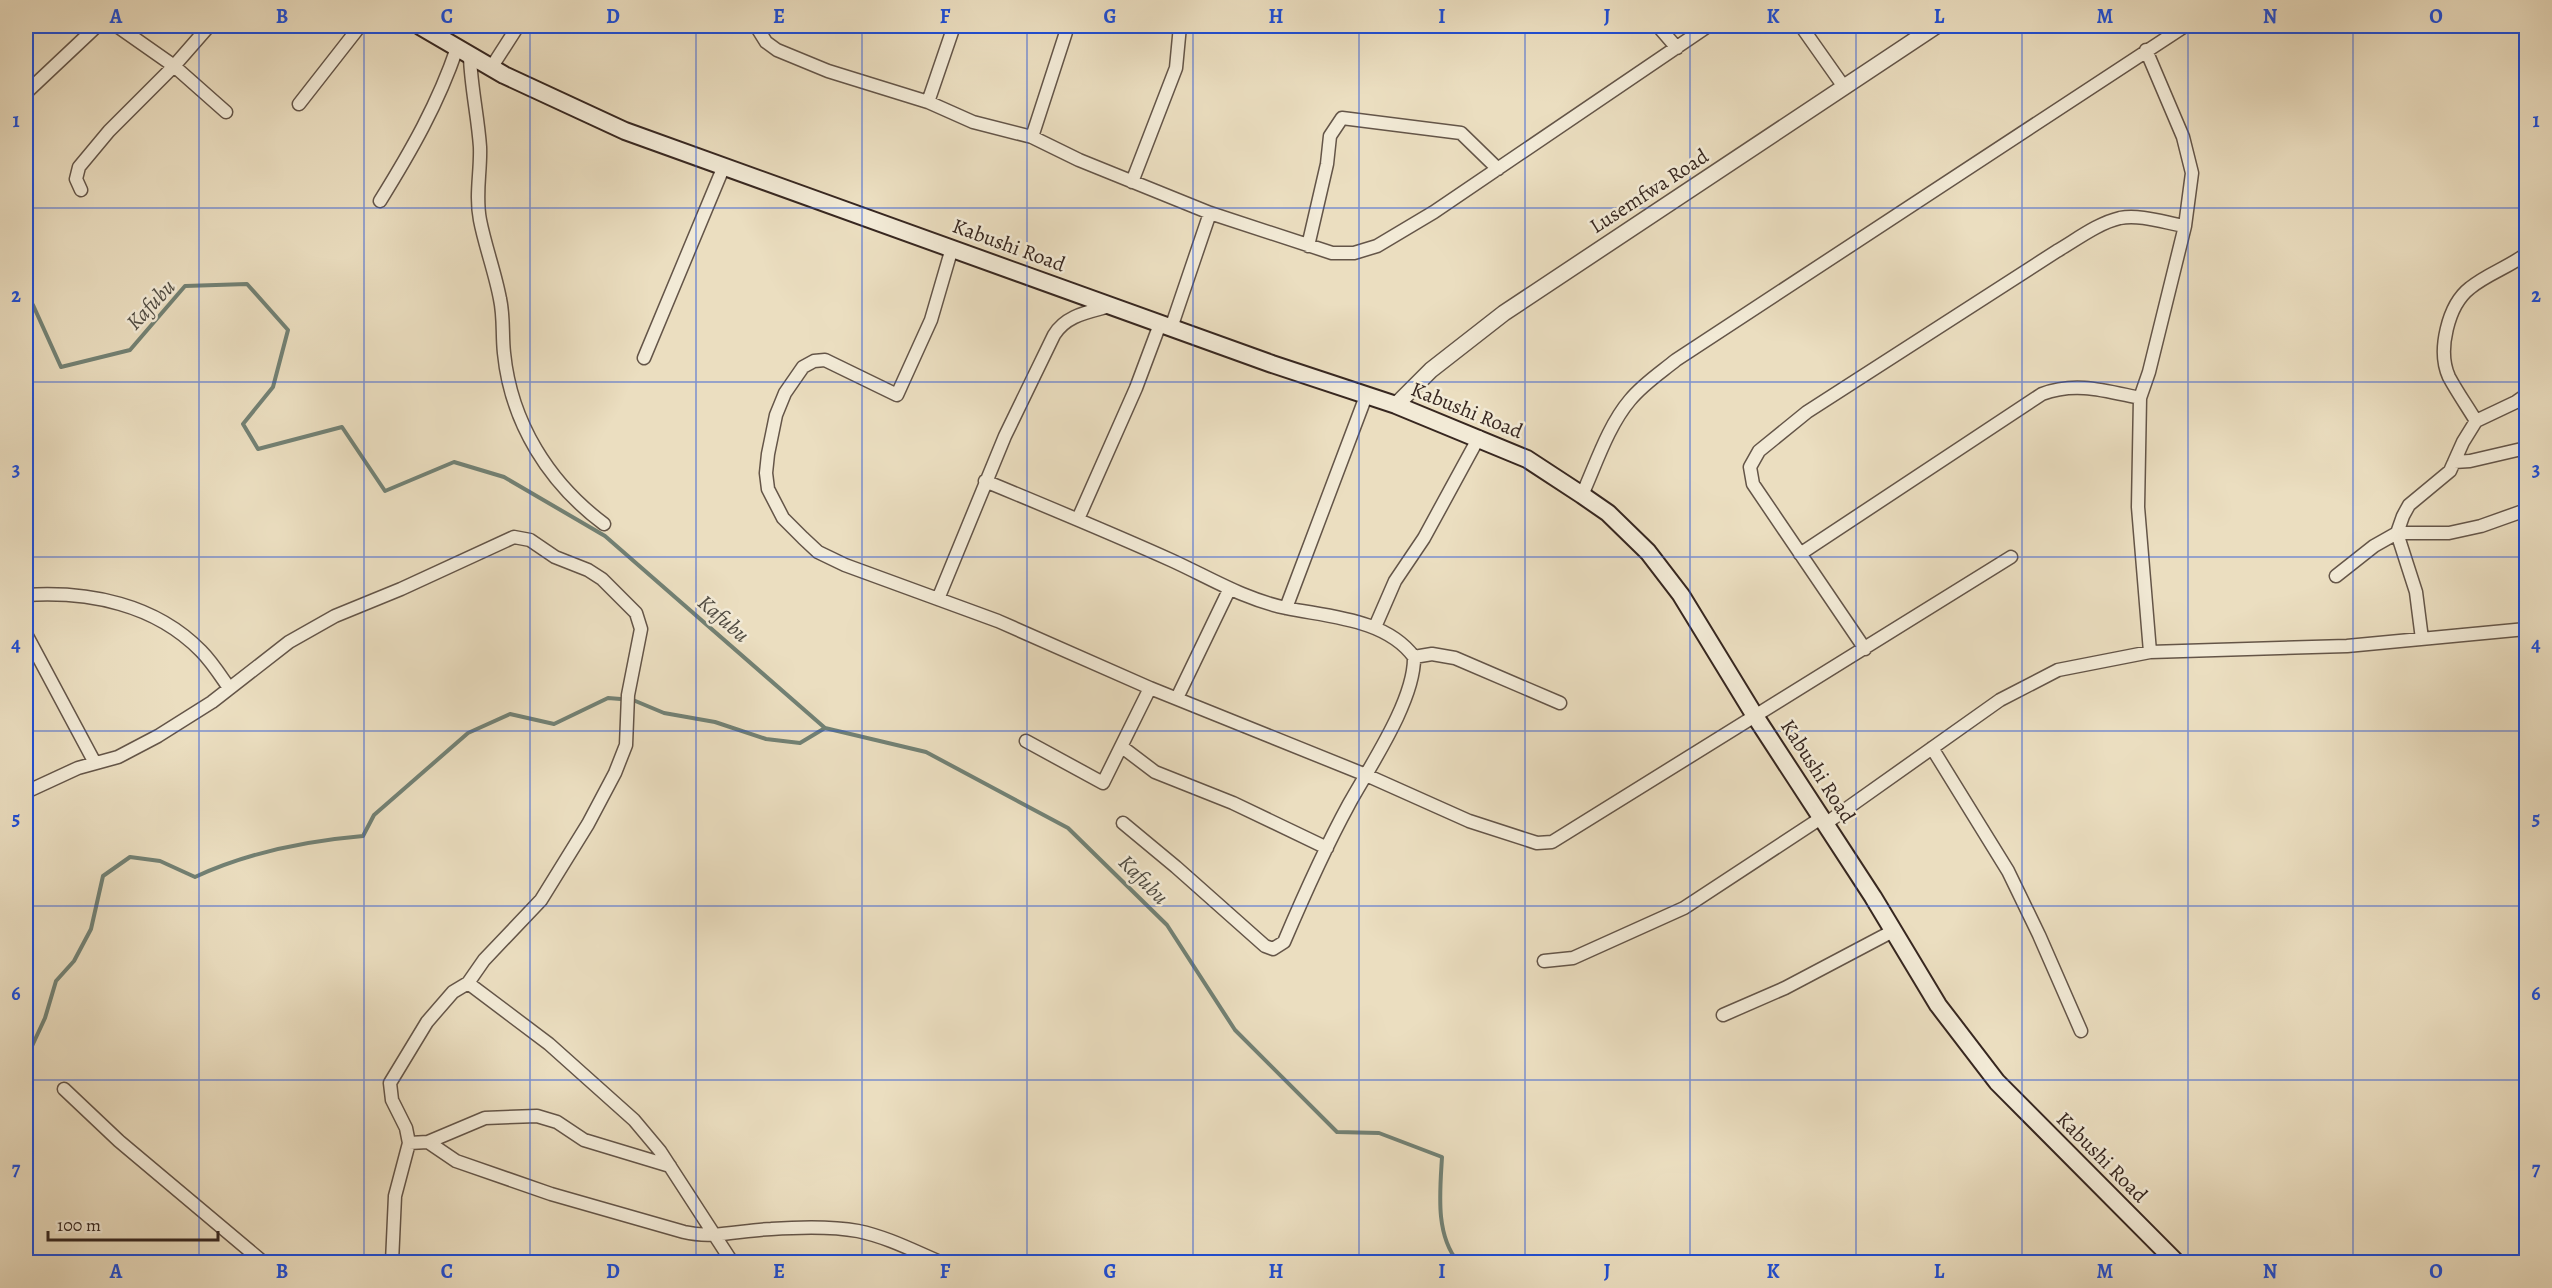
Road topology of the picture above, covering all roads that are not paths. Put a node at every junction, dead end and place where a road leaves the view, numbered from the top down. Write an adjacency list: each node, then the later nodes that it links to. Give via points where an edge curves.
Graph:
1 (96, 26): 22 (street)
2 (117, 26): 19 (street)
3 (209, 26): 19 (street)
4 (360, 26): 24 (street)
5 (420, 26): 18 (main road, Kabushi Road)
6 (518, 26): 20 (street)
7 (756, 26): 23 (street, via 766,42 777,50 828,71)
8 (954, 26): 23 (street)
9 (1068, 26): 26 (street)
10 (1180, 26): 29 (street, via 1176,68)
11 (1658, 26): 16 (street)
12 (1708, 26): 16 (street)
13 (1802, 26): 21 (street)
14 (1936, 26): 21 (street, Lusemfwa Road)
15 (2185, 26): 17 (street)
16 (1677, 48): 28 (street)
17 (2146, 50): 33 (street, via 2182,137 2192,173); 49 (street, via 1676,360 1628,402)
18 (464, 52): 20 (main road, Kabushi Road); 31 (street); 52 (street, via 480,144 480,217 500,299 504,354 517,411 549,472)
19 (174, 66): 25 (street); 30 (street, via 79,167 76,179)
20 (491, 68): 27 (main road, Kabushi Road, via 625,131)
21 (1844, 87): 43 (street, Lusemfwa Road, via 1504,313 1431,370)
22 (28, 91)
23 (928, 102): 26 (street, via 974,122)
24 (298, 104)
25 (226, 112)
26 (1032, 137): 29 (street)
27 (724, 166): 35 (main road, Kabushi Road); 39 (street)
28 (1498, 169): 34 (street, via 1377,246 1354,254); 34 (street, via 1461,133 1342,118 1330,136)
29 (1132, 182): 32 (street)
30 (81, 190)
31 (380, 201)
32 (1210, 213): 34 (street); 38 (street)
33 (2186, 226): 42 (street); 54 (street, via 2120,218 2099,227 1807,412 1759,451 1750,467 1753,484)
34 (1308, 246)
35 (952, 248): 37 (main road, Kabushi Road); 59 (street, via 931,320 897,395 825,360 803,367 776,415 766,473 768,489 783,518 818,552)
36 (2526, 254): 44 (street, via 2461,296 2447,325 2445,363)
37 (1110, 306): 38 (main road, Kabushi Road); 48 (street, via 1060,324)
38 (1166, 326): 41 (main road, Kabushi Road); 51 (street)
39 (644, 358)
40 (2526, 395): 44 (street)
41 (1366, 396): 43 (main road, Kabushi Road); 60 (street)
42 (2139, 398): 54 (street, via 2082,386 2042,394); 66 (street, via 2138,507)
43 (1396, 405): 45 (main road, Kabushi Road)
44 (2476, 421): 47 (street)
45 (1479, 437): 49 (main road, Kabushi Road, via 1527,459); 61 (street, via 1424,538 1395,581)
46 (2526, 448): 47 (street)
47 (2454, 462): 53 (street, via 2442,480 2409,505)
48 (985, 481): 51 (street); 59 (street)
49 (1582, 495): 72 (main road, Kabushi Road, via 1608,513 1648,552 1681,596)
50 (2526, 510): 53 (street, via 2449,533)
51 (1078, 519): 57 (street)
52 (604, 524)
53 (2397, 533): 56 (street); 64 (street, via 2416,592)
54 (1800, 554): 65 (street)
55 (2012, 557): 65 (street)
56 (2336, 576)
57 (1229, 590): 60 (street); 70 (street)
58 (26, 595): 68 (street, via 99,597 151,615 201,650)
59 (938, 599): 69 (street)
60 (1286, 608): 61 (street)
61 (1375, 627): 67 (street, via 1396,639)
62 (2526, 629): 64 (street)
63 (26, 634): 76 (street)
64 (2422, 639): 66 (street, via 2290,650)
65 (1864, 649): 72 (street)
66 (2151, 652): 75 (street, via 2058,670 2037,679)
67 (1414, 657): 71 (street, via 1431,654 1455,658); 77 (street, via 1414,674)
68 (229, 688): 76 (street, via 130,752); 84 (street, via 289,642 335,616 514,537 522,537 555,557 588,570 636,613 640,628 628,701 626,745 615,773 541,900 484,960)
69 (1150, 688): 70 (street); 74 (street)
70 (1177, 698): 77 (street)
71 (1560, 703)
72 (1755, 716): 77 (street, via 1552,842 1537,843 1469,821); 79 (main road, Kabushi Road)
73 (1026, 741): 74 (street, via 1102,783)
74 (1122, 747): 81 (street, via 1155,772 1233,803)
75 (1932, 748): 79 (street); 86 (street, via 2008,871)
76 (95, 763): 78 (street)
77 (1366, 775): 81 (street)
78 (26, 792)
79 (1823, 821): 82 (main road, Kabushi Road); 83 (street, via 1684,908 1573,958)
80 (1123, 823): 81 (street, via 1273,949 1284,942)
81 (1327, 848)
82 (1893, 931): 85 (street, via 1785,988); 96 (main road, Kabushi Road, via 1938,1005 1997,1082)
83 (1544, 961)
84 (468, 983): 89 (street, via 453,992 427,1022 390,1083 392,1100); 90 (street, via 549,1044 616,1103)
85 (1722, 1015)
86 (2081, 1031)
87 (64, 1089): 92 (street)
88 (428, 1142): 89 (street); 90 (street, via 485,1118 537,1116 557,1122 584,1140); 91 (street, via 456,1161 551,1194 684,1232)
89 (409, 1143): 93 (street, via 395,1196)
90 (670, 1166): 91 (street)
91 (715, 1235): 94 (street); 95 (street, via 770,1229 859,1231)
92 (263, 1263)
93 (392, 1263)
94 (732, 1263)
95 (940, 1263)
96 (2176, 1263)

